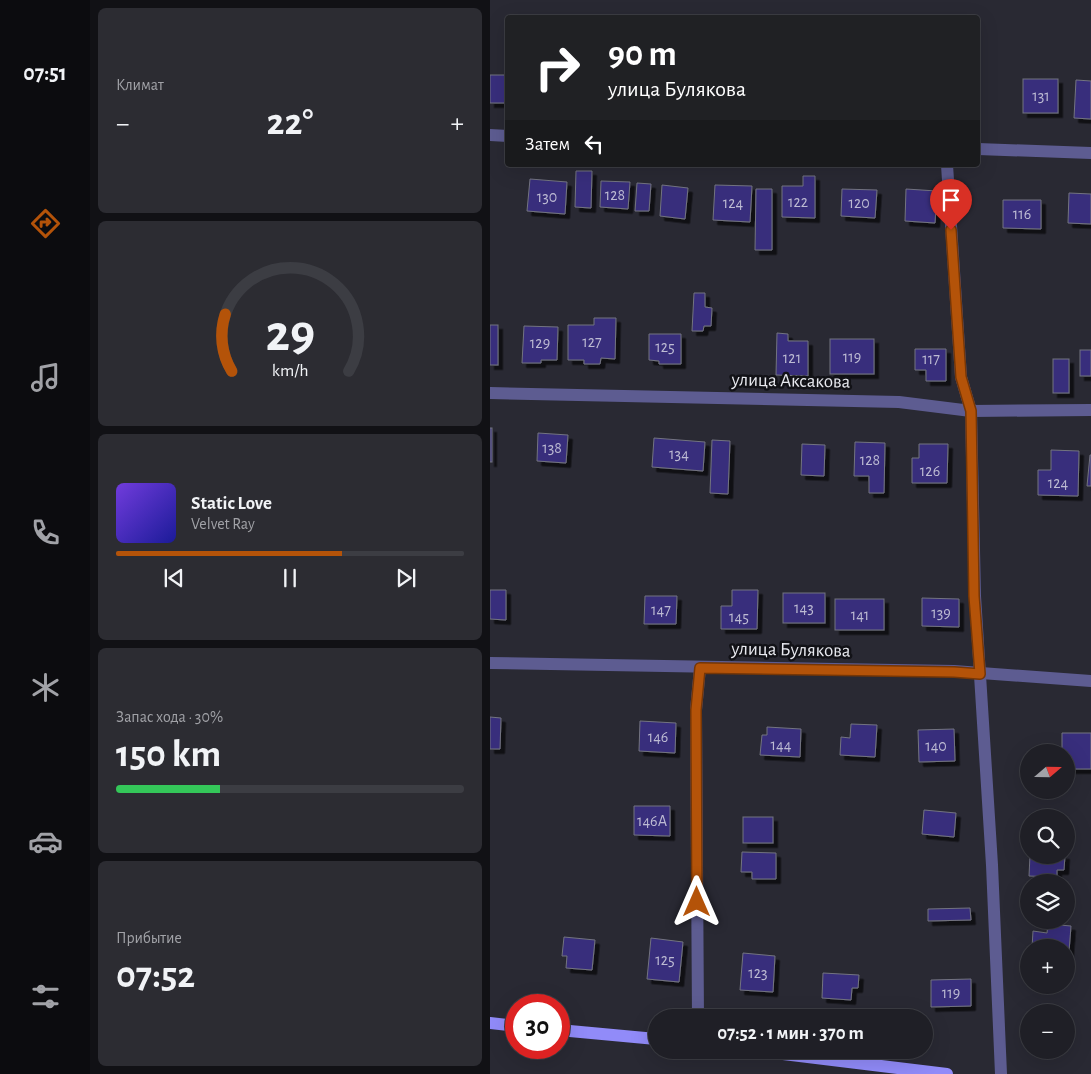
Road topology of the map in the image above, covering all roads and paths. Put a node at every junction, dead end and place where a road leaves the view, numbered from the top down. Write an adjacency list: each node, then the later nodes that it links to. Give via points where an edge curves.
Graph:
1 (490, 135): 2 (street)
2 (505, 136)
3 (980, 150): 4 (street)
4 (1091, 153)
5 (947, 167): 8 (street, via 961,377)
6 (490, 393): 8 (street, улица Аксакова, via 899,402)
7 (1091, 410): 8 (street, улица Аксакова)
8 (971, 411): 11 (street, via 974,596)
9 (490, 663): 10 (street, улица Булякова)
10 (700, 668): 11 (street, улица Булякова); 13 (street, via 696,710)
11 (980, 674): 12 (street, улица Булякова); 20 (street)
12 (1091, 681)
13 (698, 1009)
14 (490, 1023): 15 (main road)
15 (505, 1025)
16 (570, 1031): 17 (main road)
17 (648, 1038)
18 (823, 1059): 19 (main road)
19 (947, 1074)
20 (1001, 1074)

